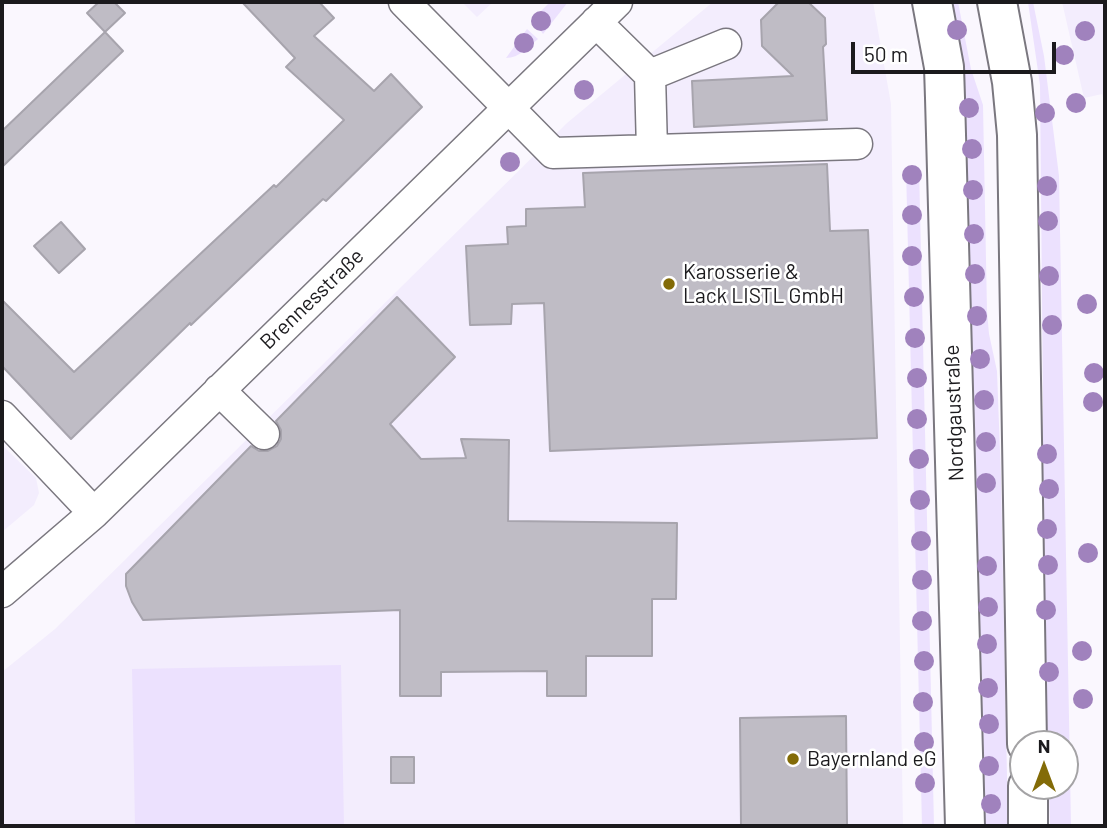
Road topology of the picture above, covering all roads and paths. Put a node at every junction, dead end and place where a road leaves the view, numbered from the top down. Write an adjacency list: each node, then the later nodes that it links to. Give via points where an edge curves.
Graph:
1 (404, 2): 7 (street)
2 (932, 2): 17 (main road, Nordgaustraße, via 945,99)
3 (997, 2): 15 (main road, via 1017,135)
4 (607, 12): 6 (street); 7 (street, Brennesstraße)
5 (726, 44): 6 (street)
6 (650, 75): 9 (street)
7 (506, 108): 9 (street, via 553,153); 10 (street, Brennesstraße)
8 (857, 144): 9 (street)
9 (652, 150)
10 (226, 383): 12 (street); 13 (street, Brennesstraße)
11 (2, 416): 13 (street)
12 (270, 427)
13 (94, 513): 14 (street, Brennesstraße)
14 (2, 592)
15 (1027, 730)
16 (1028, 800): 18 (main road)
17 (965, 826)
18 (1028, 826)

